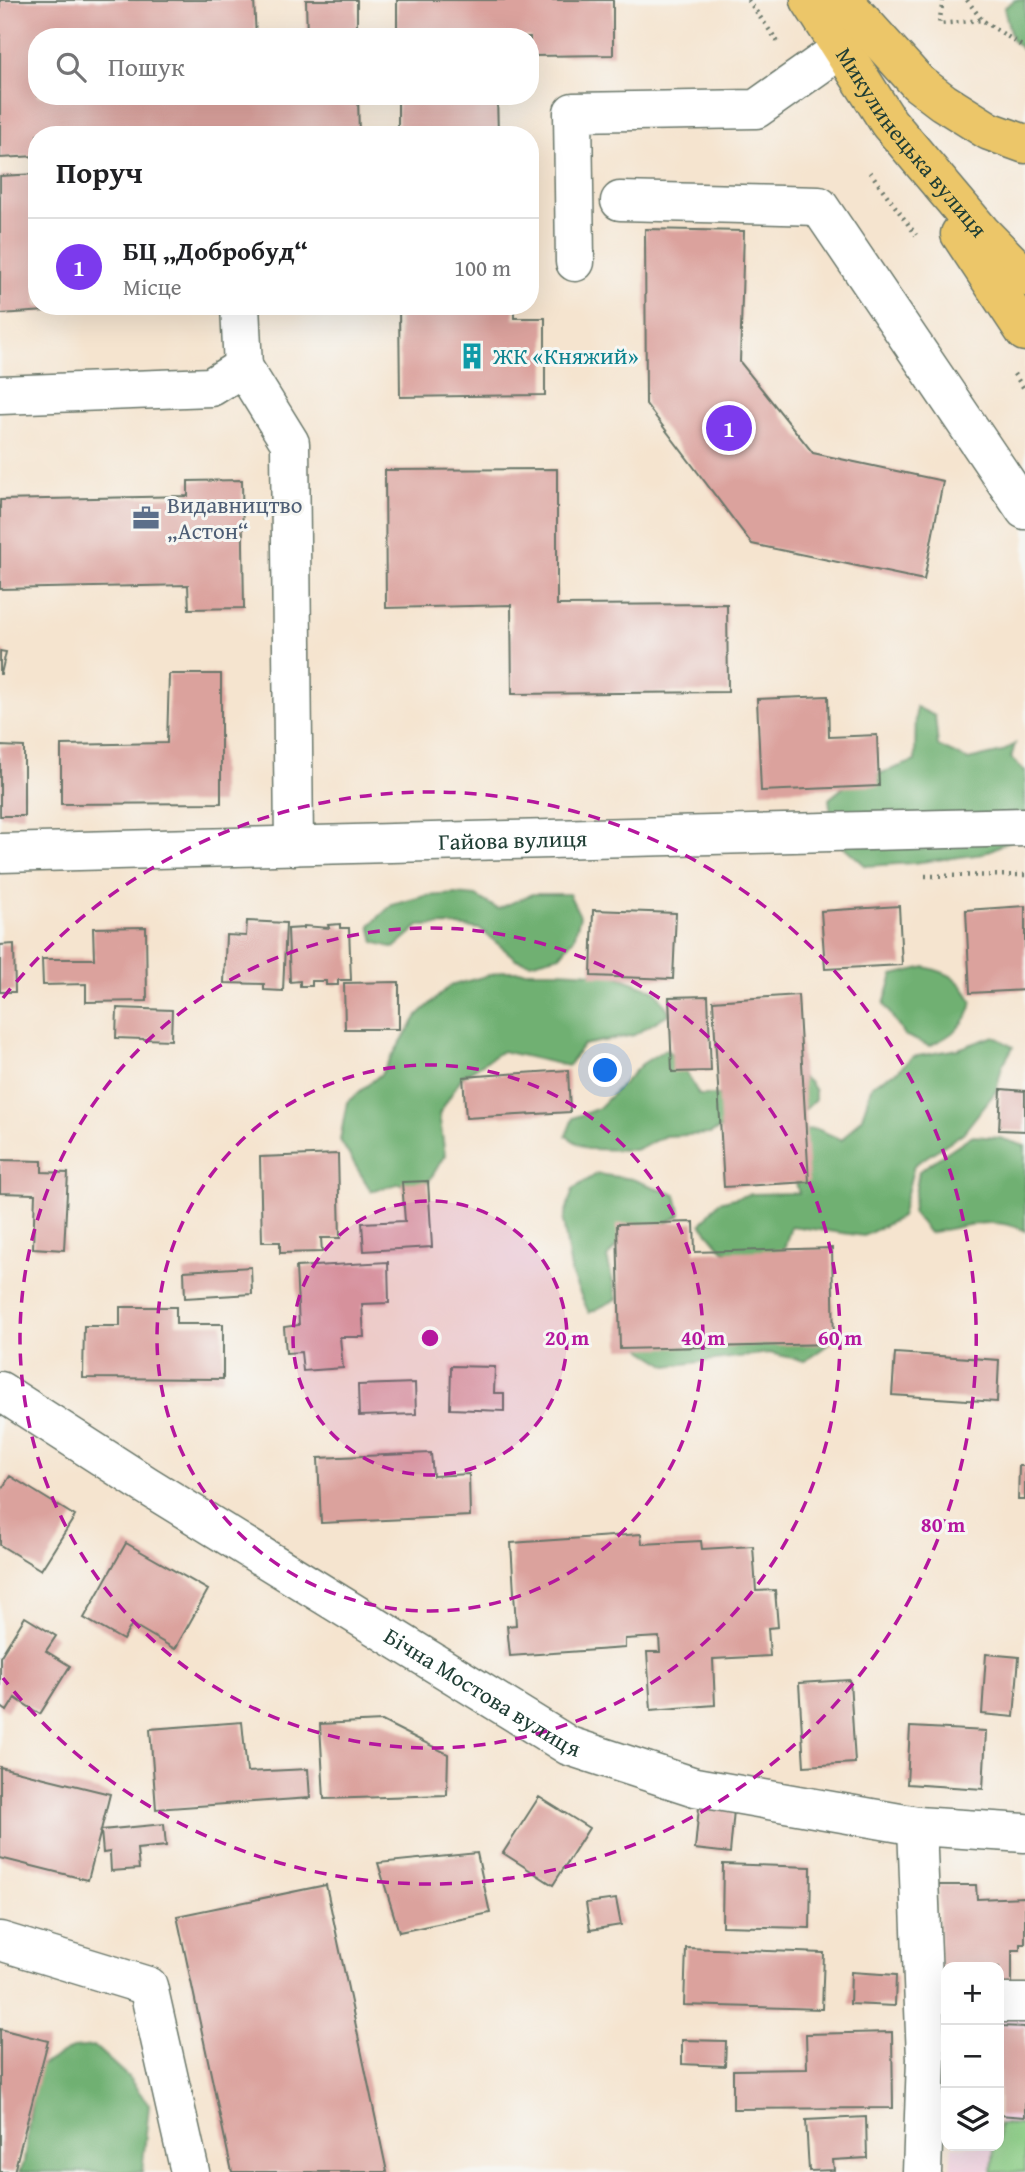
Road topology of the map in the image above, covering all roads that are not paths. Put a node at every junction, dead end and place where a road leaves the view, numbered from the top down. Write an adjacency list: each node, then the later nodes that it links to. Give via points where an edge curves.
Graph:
1 (810, 0): 3 (main road, Микулинецька вулиця)
2 (843, 0): 5 (main road, Микулинецька вулиця, via 918,83 943,102)
3 (841, 49): 4 (main road, Микулинецька вулиця); 8 (street, via 756,108 573,113)
4 (889, 123): 9 (main road, Микулинецька вулиця); 11 (main road)
5 (1007, 131): 6 (main road, Микулинецька вулиця)
6 (1025, 144)
7 (620, 201): 14 (street, via 820,206)
8 (575, 262)
9 (1025, 277)
10 (240, 315): 12 (street)
11 (1025, 332)
12 (243, 367): 13 (street, via 211,387); 16 (street, via 290,443)
13 (0, 395)
14 (1025, 510)
15 (1025, 827): 16 (street, Гайова вулиця)
16 (294, 846): 17 (street, Гайова вулиця)
17 (0, 853)
18 (0, 1391): 19 (street, Бічна Мостова вулиця, via 569,1746 695,1787)
19 (917, 1826): 20 (street, Бічна Мостова вулиця); 24 (street)
20 (1025, 1833)
21 (0, 1941): 25 (street, via 148,1986)
22 (1004, 2003): 23 (street)
23 (1025, 2003)
24 (935, 2006): 26 (street, via 926,2059)
25 (190, 2172)
26 (922, 2172)

